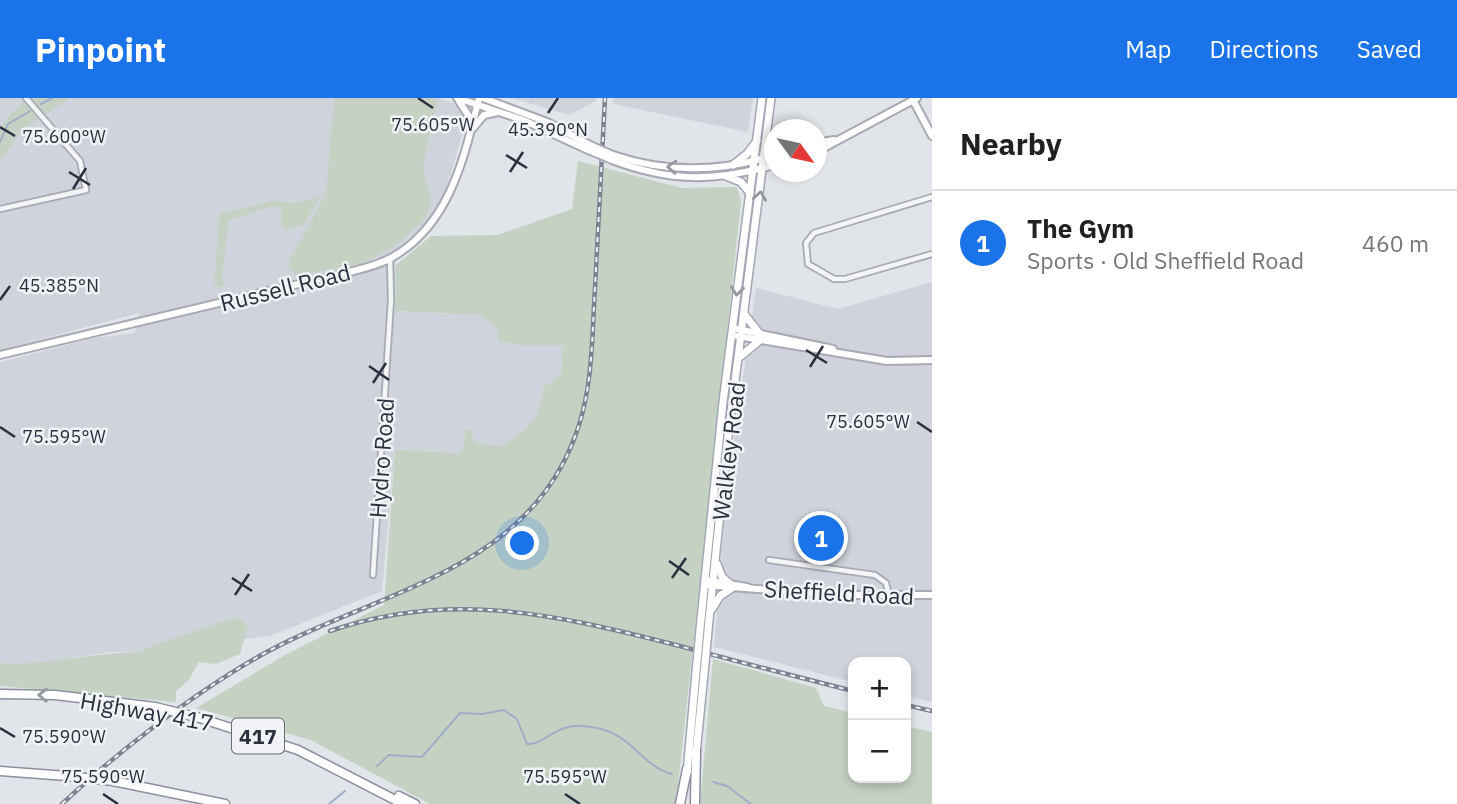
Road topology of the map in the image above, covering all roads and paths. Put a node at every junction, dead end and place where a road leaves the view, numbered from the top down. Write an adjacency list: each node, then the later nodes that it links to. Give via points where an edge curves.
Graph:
1 (26, 98): 27 (street, via 80,161 86,188)
2 (456, 98): 6 (main road); 10 (main road, via 467,108)
3 (762, 98): 14 (main road, Walkley Road)
4 (771, 98): 9 (main road, Walkley Road)
5 (915, 99): 12 (main road); 13 (main road)
6 (480, 100): 7 (main road); 8 (main road); 10 (main road, Russell Road)
7 (496, 101): 17 (main road, via 547,122)
8 (503, 112): 11 (main road, via 483,116); 17 (main road)
9 (770, 119)
10 (472, 123): 11 (main road, Russell Road)
11 (470, 132): 29 (main road, Russell Road, via 439,213 417,239)
12 (932, 136)
13 (835, 140): 15 (main road); 16 (main road)
14 (757, 141): 20 (main road, Walkley Road); 21 (main road)
15 (827, 141)
16 (827, 145)
17 (589, 147): 18 (main road, bridge)
18 (612, 157): 21 (main road, one-way to 18, via 667,167); 24 (main road, via 670,177)
19 (764, 158): 20 (main road)
20 (755, 160): 21 (main road); 23 (main road, Walkley Road)
21 (733, 164)
22 (764, 168): 23 (main road); 30 (main road, Walkley Road, one-way to 22)
23 (754, 170): 24 (main road); 25 (main road, Walkley Road)
24 (726, 176): 25 (main road, via 741,182)
25 (750, 194): 31 (main road, Walkley Road, one-way to 31)
26 (932, 197): 28 (street, via 814,233 806,243 808,264 834,279)
27 (0, 209)
28 (932, 254)
29 (390, 258): 34 (main road, Russell Road, via 341,274); 41 (street, Hydro Road)
30 (745, 315): 32 (main road, Walkley Road); 33 (main road)
31 (732, 332): 32 (main road); 37 (main road, Walkley Road)
32 (742, 333): 33 (main road); 35 (main road, Walkley Road)
33 (760, 337): 35 (main road); 36 (main road, via 872,359)
34 (0, 355)
35 (739, 360): 37 (main road, Walkley Road)
36 (932, 360)
37 (719, 475): 38 (main road, Walkley Road)
38 (716, 506): 39 (main road, Walkley Road); 42 (main road, Walkley Road)
39 (715, 558): 42 (main road, Walkley Road); 43 (main road)
40 (769, 559): 44 (street, via 875,575 886,583)
41 (373, 575)
42 (709, 583): 43 (main road, Sheffield Road); 46 (main road, Walkley Road)
43 (731, 586): 44 (main road, Sheffield Road); 46 (main road)
44 (889, 595): 45 (main road, Sheffield Road)
45 (932, 595)
46 (707, 617): 47 (main road, Walkley Road, bridge)
47 (700, 673): 49 (main road, Walkley Road); 51 (main road, Walkley Road)
48 (0, 694): 50 (highway, Highway 417 / 417, one-way to 48, bridge, via 155,707 55,695)
49 (696, 750): 57 (highway)
50 (315, 757): 54 (highway, Highway 417 / 417); 55 (highway)
51 (687, 769): 56 (highway)
52 (0, 771): 53 (highway, bridge, via 113,781)
53 (225, 804)
54 (403, 804)
55 (415, 804)
56 (682, 804)
57 (693, 804)

